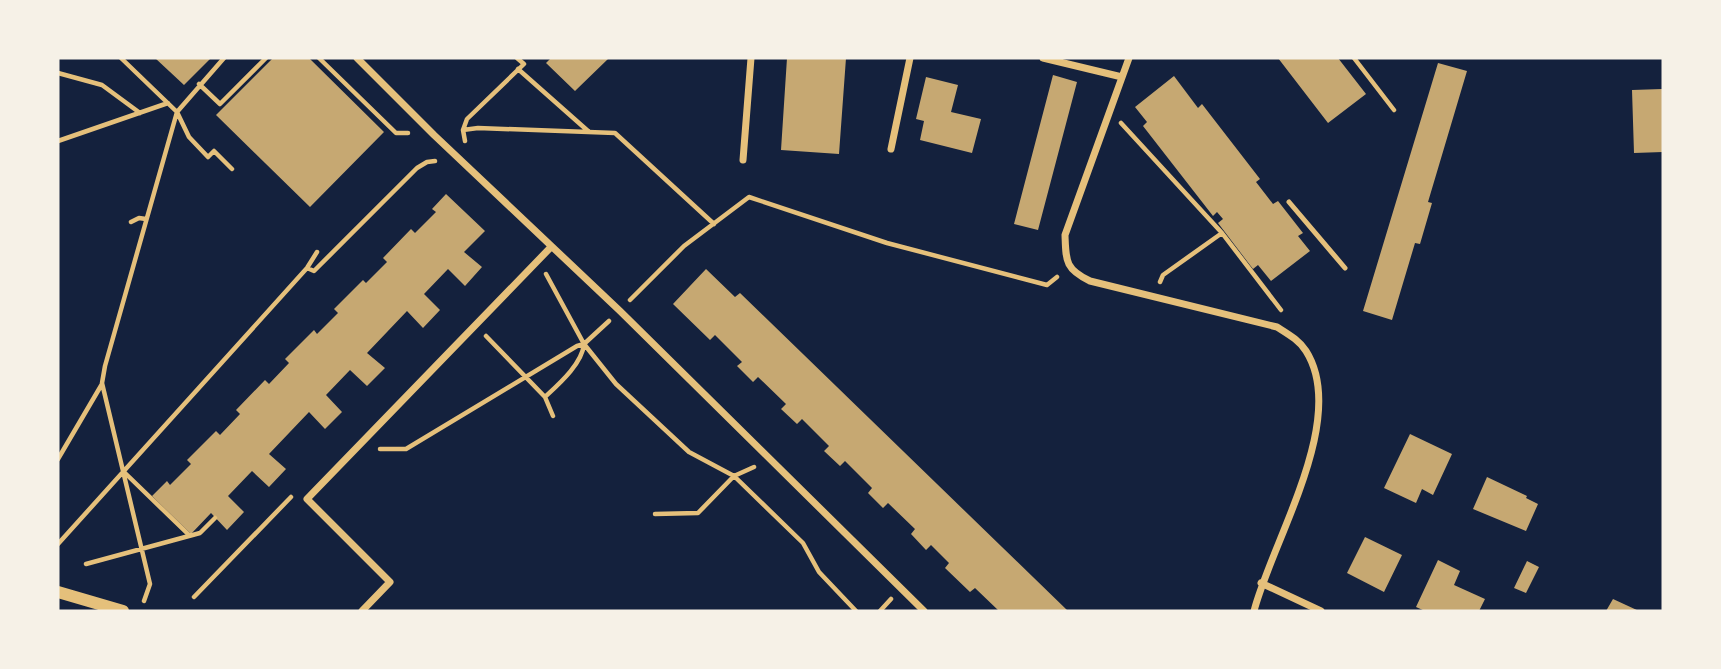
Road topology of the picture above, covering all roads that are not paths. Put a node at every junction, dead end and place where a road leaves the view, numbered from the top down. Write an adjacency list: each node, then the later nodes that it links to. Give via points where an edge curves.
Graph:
1 (357, 58): 10 (street)
2 (751, 58): 8 (street)
3 (910, 58): 7 (street)
4 (1043, 58): 6 (street)
5 (1129, 58): 6 (street)
6 (1122, 77): 12 (street, via 1065,235 1069,267 1090,281 1278,327 1306,350 1316,372 1318,420 1312,454)
7 (891, 149)
8 (743, 160)
9 (1289, 202): 11 (lane)
10 (551, 247): 15 (street, via 307,499 390,582); 16 (street)
11 (1345, 268)
12 (1261, 583): 17 (street); 18 (street)
13 (58, 592): 14 (street)
14 (123, 611)
15 (362, 611)
16 (924, 611)
17 (1254, 611)
18 (1321, 611)

